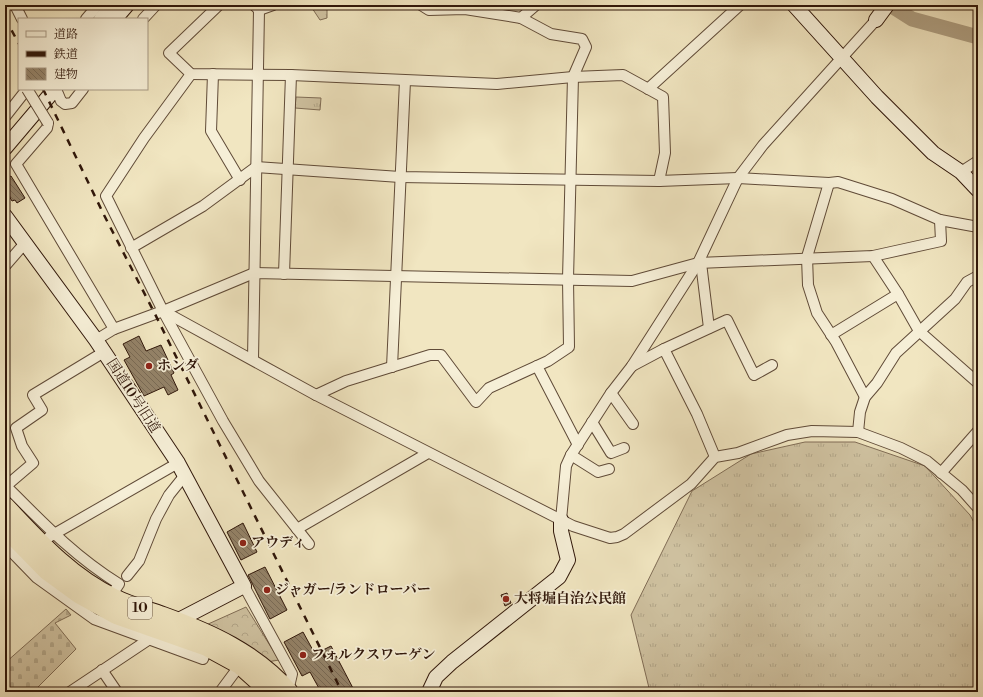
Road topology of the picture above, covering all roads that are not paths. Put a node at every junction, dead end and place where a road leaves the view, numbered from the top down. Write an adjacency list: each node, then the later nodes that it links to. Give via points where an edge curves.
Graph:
1 (15, 5): 14 (street)
2 (98, 5): 15 (street)
3 (114, 5): 16 (street)
4 (127, 5): 17 (street)
5 (156, 5): 18 (street)
6 (219, 5): 22 (street, via 169,53)
7 (273, 5): 13 (street)
8 (421, 5): 19 (street, via 429,10 465,9)
9 (536, 5): 19 (street)
10 (740, 5): 28 (street)
11 (794, 5): 21 (street)
12 (887, 5): 20 (street)
13 (257, 7): 24 (street)
14 (22, 18)
15 (87, 18)
16 (102, 18)
17 (116, 18)
18 (145, 18)
19 (521, 18): 26 (street, via 551,34 582,39 586,46)
20 (876, 20): 21 (street)
21 (841, 58): 40 (street, via 934,153); 42 (street, via 763,145)
22 (191, 74): 23 (street); 52 (street, via 106,196)
23 (213, 74): 24 (street); 43 (street, via 211,131)
24 (258, 74): 25 (street); 38 (street)
25 (291, 75): 27 (street); 39 (street)
26 (573, 77): 27 (street, via 497,84); 28 (street, via 623,75); 44 (street)
27 (405, 81): 41 (street)
28 (648, 89): 45 (street, via 663,97 665,153)
29 (26, 90): 34 (street)
30 (28, 90): 64 (street, bridge, via 48,122 47,128 16,164)
31 (41, 90): 35 (street)
32 (82, 90): 33 (street, via 72,103 65,104)
33 (57, 93): 36 (street)
34 (5, 117)
35 (5, 134)
36 (5, 148)
37 (978, 161): 40 (street)
38 (256, 167): 39 (street); 43 (street); 57 (street)
39 (288, 169): 41 (street); 58 (street)
40 (961, 172): 47 (street)
41 (400, 177): 44 (street); 59 (street)
42 (738, 178): 45 (street); 46 (street); 55 (street)
43 (240, 180): 52 (street, via 203,206)
44 (571, 181): 45 (street); 61 (street)
45 (659, 181)
46 (829, 183): 49 (street, via 838,182 892,199); 54 (street)
47 (978, 190)
48 (5, 216): 51 (street, 国道10号旧道)
49 (940, 220): 50 (street); 53 (street, via 941,241)
50 (978, 227)
51 (25, 244): 56 (street); 68 (street, 国道10号旧道)
52 (131, 248): 63 (street)
53 (873, 256): 54 (street); 62 (street)
54 (807, 257): 55 (street); 67 (street, via 808,285 817,313)
55 (699, 263): 61 (street, via 632,281); 65 (street); 73 (street)
56 (5, 266)
57 (254, 273): 58 (street); 63 (street); 70 (street)
58 (284, 274): 59 (street)
59 (397, 275): 61 (street); 74 (street)
60 (977, 277): 66 (street, via 967,282 954,299)
61 (568, 279): 72 (street, via 569,347)
62 (898, 294): 66 (street); 67 (street)
63 (163, 311): 64 (street); 70 (street); 97 (street, via 259,481)
64 (114, 328): 68 (street)
65 (709, 328): 69 (street); 71 (street, via 727,320 754,375)
66 (919, 331): 75 (street); 78 (street, via 896,353 878,383)
67 (832, 335): 78 (street)
68 (100, 346): 88 (street, 国道10号旧道); 92 (street, via 33,395 42,410 16,428 22,446 33,463)
69 (664, 349): 73 (street); 87 (street, via 697,414)
70 (253, 360): 77 (street)
71 (772, 365)
72 (537, 366): 74 (street, via 489,388 476,402 441,354); 83 (street)
73 (632, 366): 76 (street)
74 (392, 367): 77 (street, via 346,381)
75 (978, 383)
76 (611, 392): 79 (street); 80 (street)
77 (316, 395): 85 (street)
78 (865, 397): 82 (street)
79 (592, 422): 83 (street); 84 (street, via 612,453)
80 (633, 424)
81 (978, 431): 90 (street)
82 (858, 432): 87 (street, via 812,431 787,435 738,454); 90 (street, via 901,448 927,461)
83 (578, 445): 86 (street)
84 (624, 448)
85 (428, 453): 95 (street); 97 (street)
86 (571, 455): 89 (street, via 598,472); 95 (street, via 566,466)
87 (715, 457): 95 (street, via 691,484 617,538 586,531)
88 (178, 463): 91 (street, 国道10号旧道); 98 (street)
89 (609, 469)
90 (942, 473): 94 (street)
91 (185, 475): 101 (street, via 169,495 139,561); 102 (street, 国道10号旧道)
92 (6, 485): 98 (street)
93 (5, 506): 98 (highway, 10)
94 (978, 508)
95 (561, 520): 113 (street, via 560,531 568,560 559,577 452,662 436,677)
96 (5, 528): 103 (highway, 10, via 46,571 80,595 116,615)
97 (297, 529): 99 (street)
98 (47, 539): 103 (highway, 10, via 56,560 86,582)
99 (309, 544)
100 (5, 545): 104 (street, via 37,578 94,619)
101 (127, 576)
102 (244, 586): 103 (street); 108 (street, via 292,674)
103 (169, 625): 104 (street); 105 (highway, 10); 108 (highway, 10, via 212,635 248,654)
104 (148, 640): 105 (street, via 203,659); 107 (street)
105 (207, 647): 106 (highway, 10)
106 (240, 665): 111 (street); 112 (highway, 10)
107 (102, 670): 109 (street); 110 (street)
108 (289, 691)
109 (70, 692)
110 (117, 692)
111 (220, 692)
112 (270, 692)
113 (430, 692)

